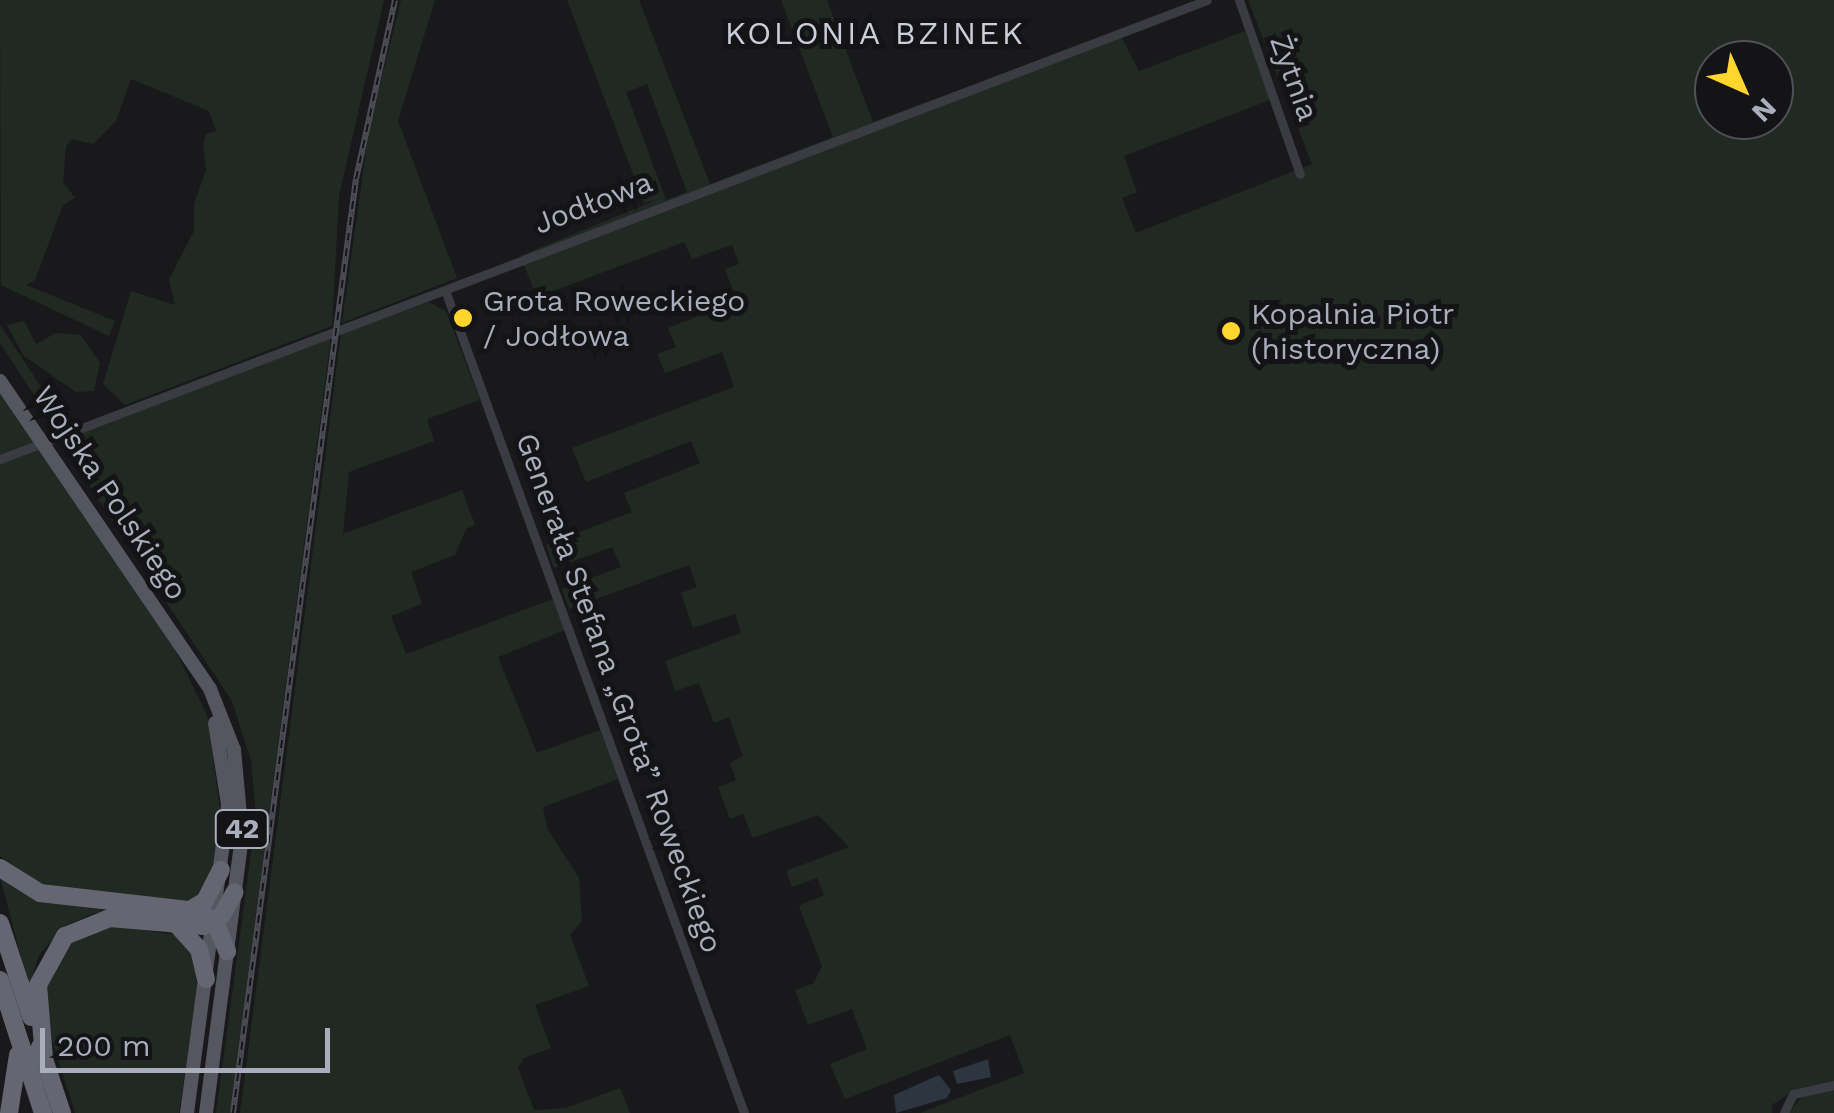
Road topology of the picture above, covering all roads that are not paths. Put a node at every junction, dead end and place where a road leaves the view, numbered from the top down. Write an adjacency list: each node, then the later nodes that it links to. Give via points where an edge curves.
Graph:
1 (1206, 0): 4 (street, Jodłowa)
2 (1239, 0): 3 (street, Żytnia)
3 (1300, 174)
4 (445, 290): 6 (street, Jodłowa); 27 (street, Generała Stefana „Grota” Roweckiego)
5 (0, 381): 6 (main road, Wojska Polskiego / 42)
6 (42, 443): 7 (street, Jodłowa); 8 (main road, Wojska Polskiego / 42)
7 (0, 459)
8 (175, 636): 10 (main road, Wojska Polskiego / 42, via 220,735 228,804); 11 (main road, Wojska Polskiego / 42, via 210,689 234,750 242,807)
9 (0, 868): 12 (highway, via 19,884 48,894)
10 (221, 870): 12 (highway, via 206,901); 13 (main road, Wojska Polskiego / 42)
11 (235, 892): 13 (highway); 16 (main road, Wojska Polskiego / 42)
12 (190, 910): 13 (highway)
13 (214, 920): 15 (highway); 16 (highway); 17 (main road, Wojska Polskiego / 42)
14 (0, 923): 20 (highway)
15 (178, 926): 17 (highway, via 199,949); 20 (highway, via 102,919 65,936 38,985)
16 (227, 950): 26 (main road, Wojska Polskiego / 42)
17 (206, 979): 25 (main road, Wojska Polskiego / 42)
18 (0, 980): 19 (highway)
19 (18, 1035): 22 (highway, via 18,1082); 23 (highway)
20 (44, 1058): 24 (highway)
21 (1834, 1086): 28 (street, via 1790,1099)
22 (9, 1113)
23 (43, 1113)
24 (62, 1113)
25 (187, 1113)
26 (206, 1113)
27 (744, 1113)
28 (1784, 1113)

